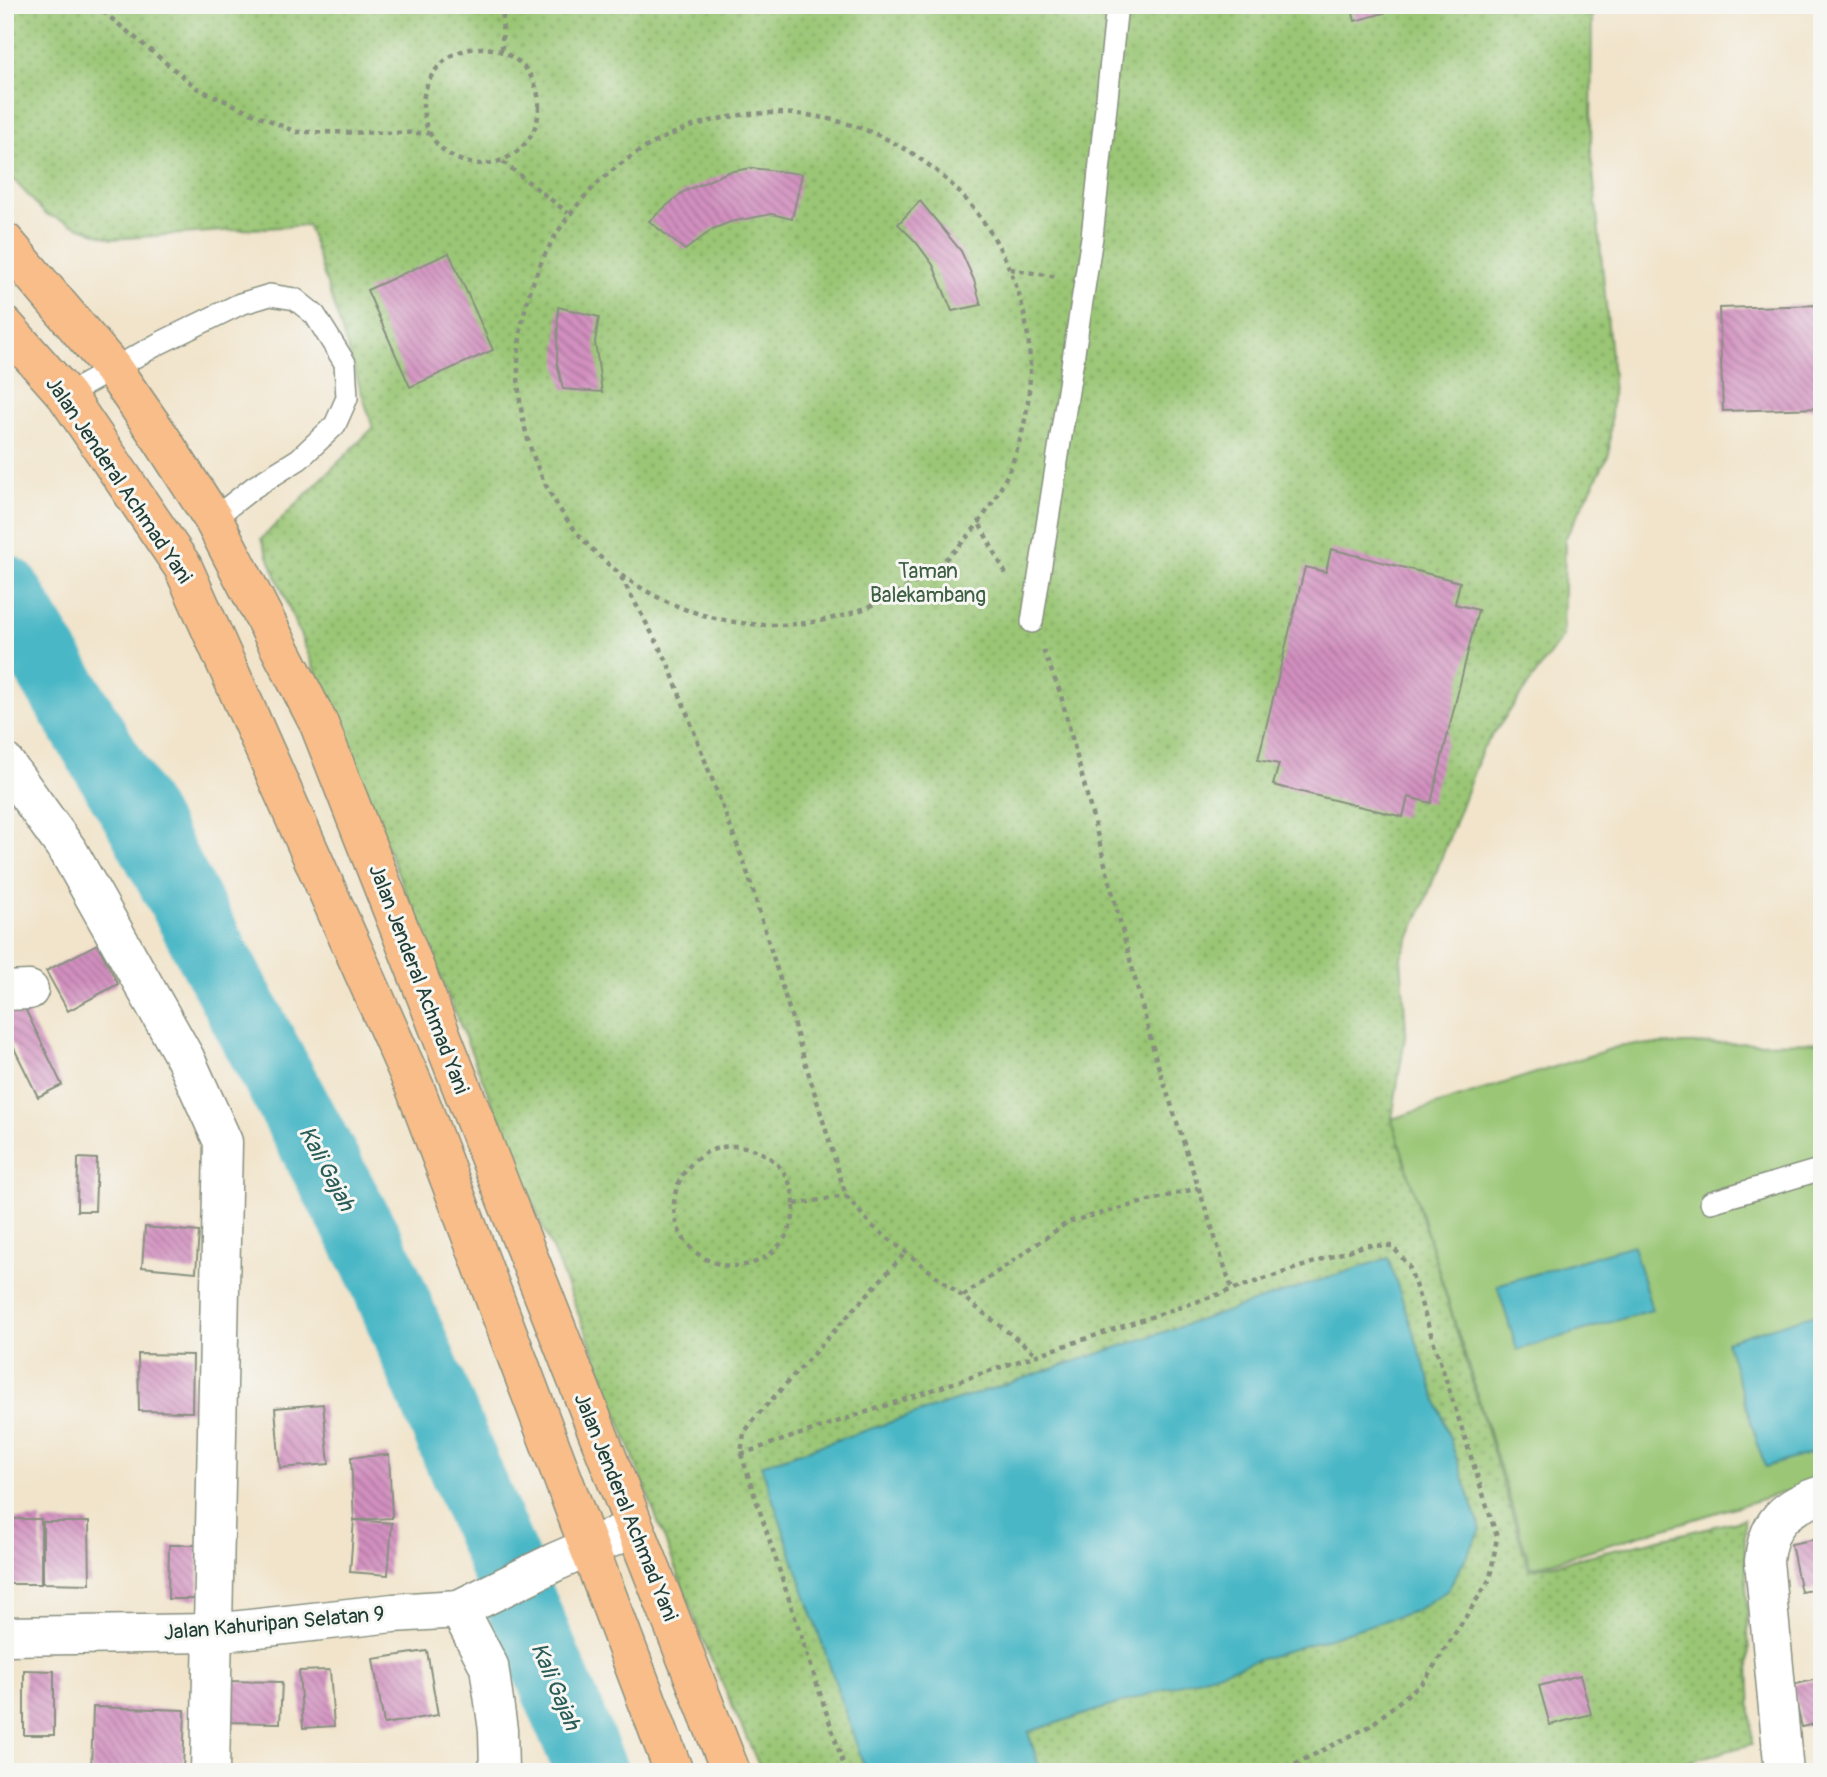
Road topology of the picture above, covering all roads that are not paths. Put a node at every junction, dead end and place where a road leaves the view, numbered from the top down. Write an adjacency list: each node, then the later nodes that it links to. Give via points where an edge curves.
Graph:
1 (1117, 5): 7 (lane, via 1085,282)
2 (5, 242): 4 (main road, Jalan Jenderal Achmad Yani)
3 (5, 326): 5 (main road, Jalan Jenderal Achmad Yani)
4 (112, 368): 5 (lane); 6 (main road, Jalan Jenderal Achmad Yani); 6 (lane, via 240,304 270,295 295,299 315,315 345,363 347,398 335,425 299,459)
5 (66, 395): 13 (main road, Jalan Jenderal Achmad Yani, via 183,567 415,1088)
6 (213, 519): 12 (main road, Jalan Jenderal Achmad Yani, via 319,724)
7 (1032, 622)
8 (5, 762): 15 (street, via 69,852 185,1058 223,1142)
9 (1822, 1169): 10 (lane)
10 (1711, 1202)
11 (1822, 1495): 21 (street, via 1786,1510 1766,1544)
12 (634, 1528): 13 (street); 20 (main road, Jalan Jenderal Achmad Yani)
13 (571, 1555): 14 (street); 19 (main road, Jalan Jenderal Achmad Yani)
14 (465, 1606): 15 (street, Jalan Kahuripan Selatan 9); 18 (street, via 489,1666)
15 (213, 1633): 16 (street, Jalan Kahuripan Selatan 9); 17 (street)
16 (5, 1636)
17 (210, 1772)
18 (499, 1772)
19 (674, 1772)
20 (730, 1772)
21 (1784, 1772)

